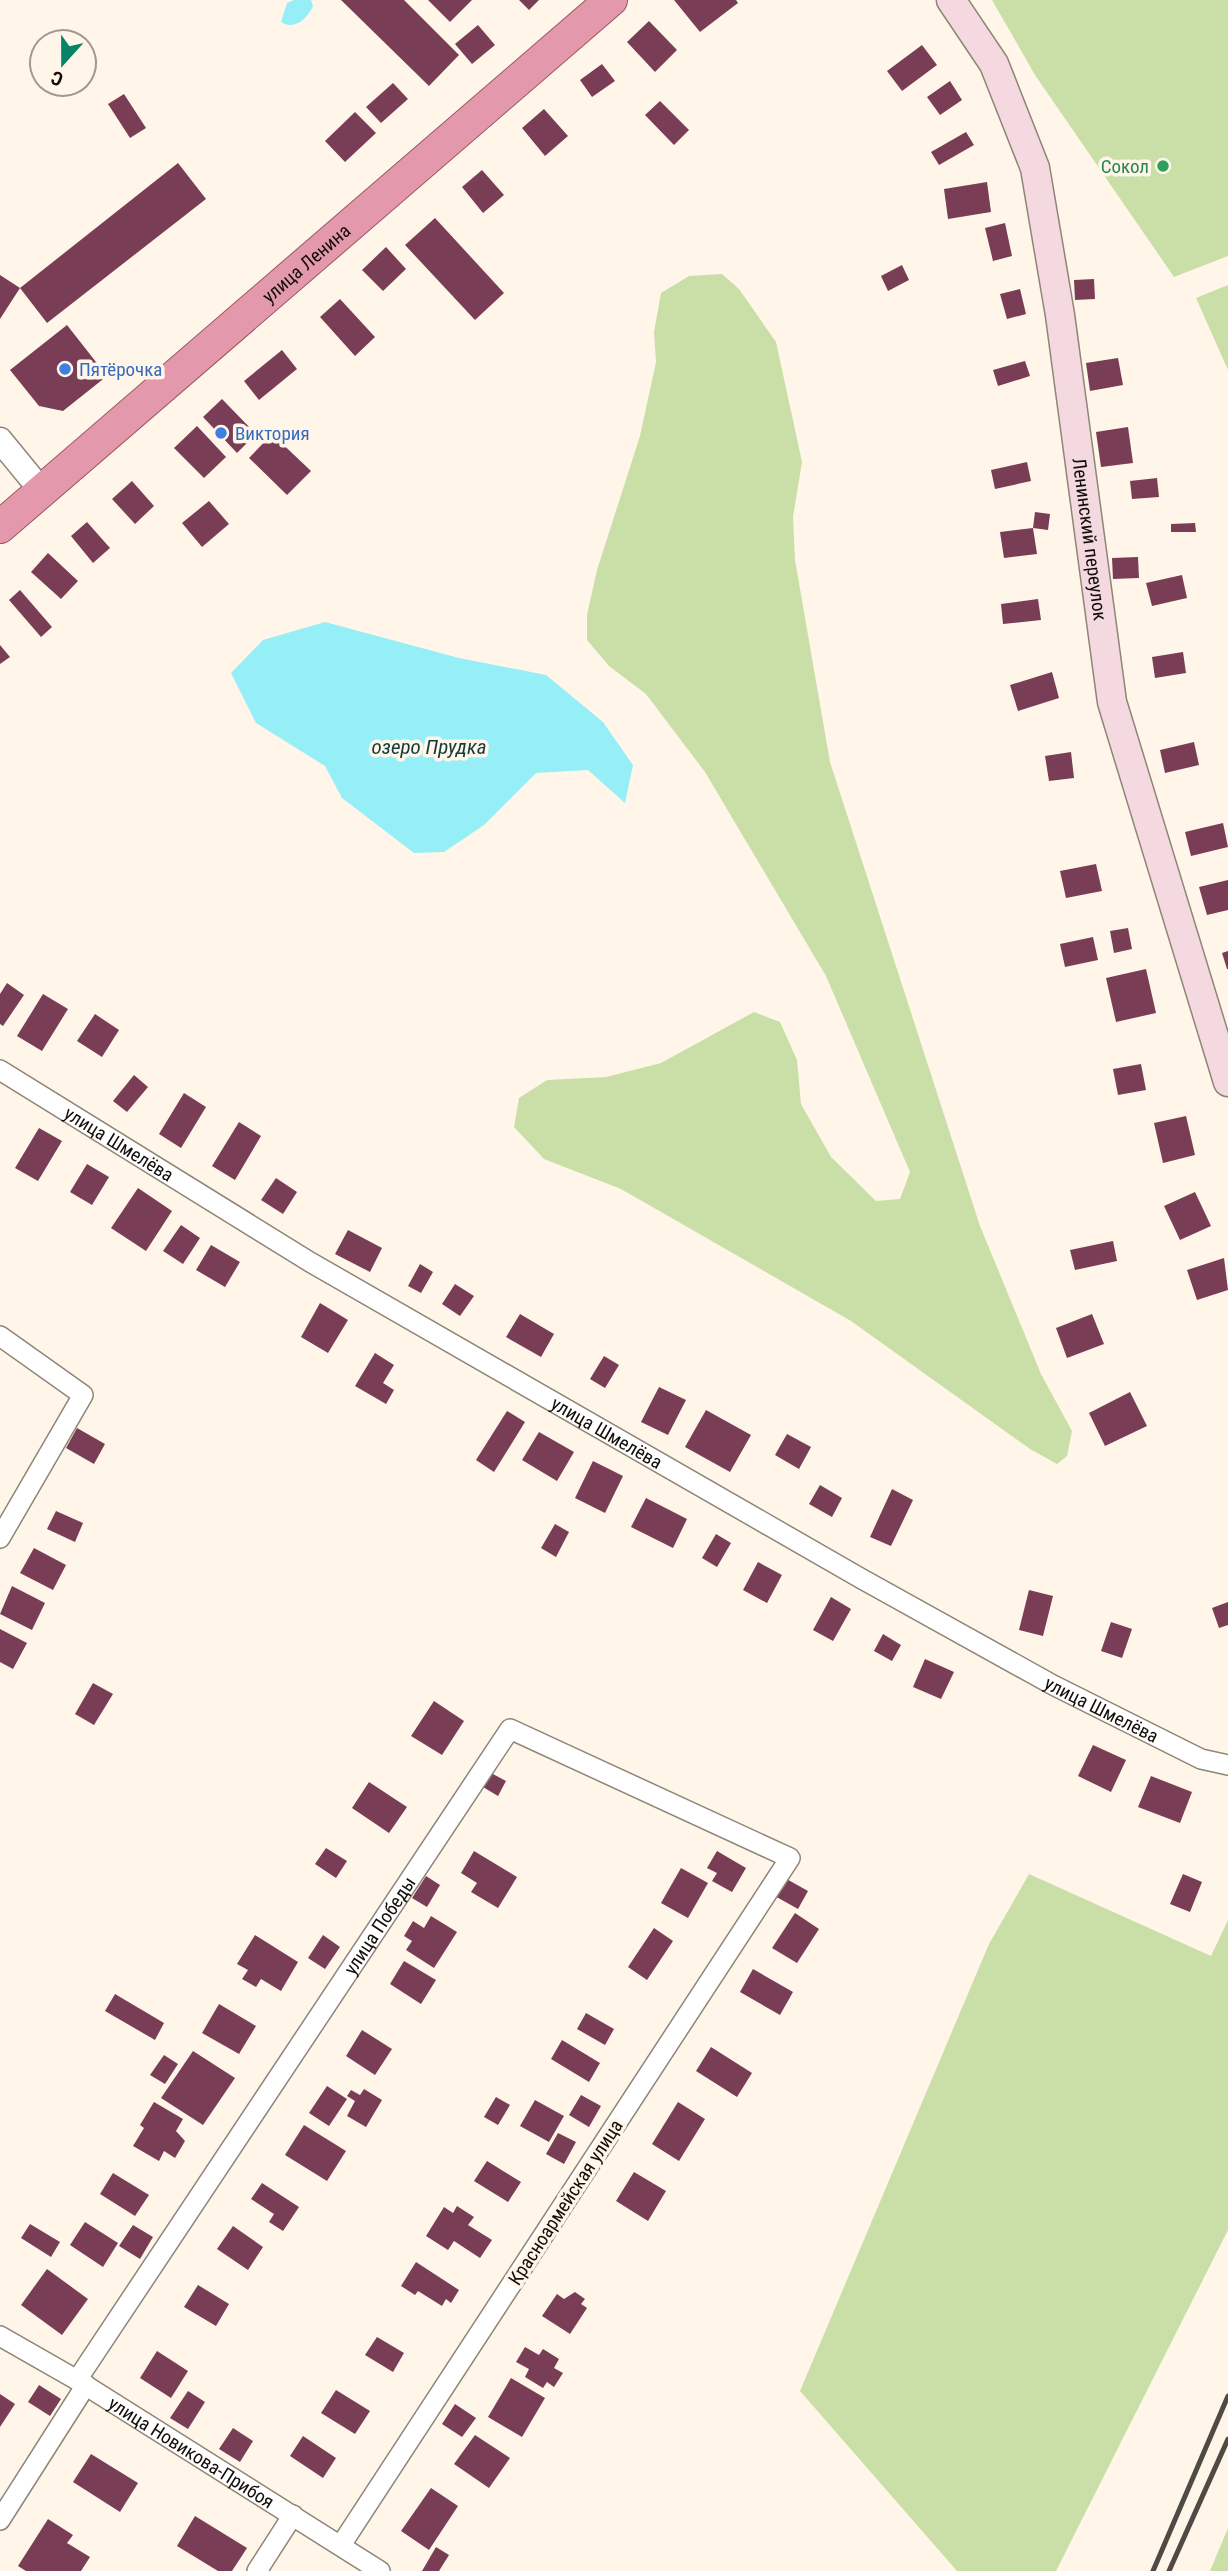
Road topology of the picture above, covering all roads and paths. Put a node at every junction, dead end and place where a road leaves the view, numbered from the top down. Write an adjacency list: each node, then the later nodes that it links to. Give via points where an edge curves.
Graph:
1 (611, 0): 4 (highway, улица Ленина)
2 (951, 0): 7 (main road, Ленинский переулок, via 994,64 1035,168 1060,315 1112,702)
3 (0, 440): 4 (street)
4 (41, 490): 5 (highway, улица Ленина)
5 (0, 527)
6 (0, 1070): 10 (street, улица Шмелёва, via 310,1262 862,1579 1053,1685 1201,1759)
7 (1228, 1082)
8 (0, 1336): 9 (street, via 83,1395)
9 (0, 1538)
10 (1228, 1765)
11 (790, 1858): 13 (street, улица Победы, via 510,1729); 16 (street, Красноармейская улица)
12 (0, 2336): 13 (street, улица Новикова-Прибоя)
13 (81, 2383): 14 (street, улица Новикова-Прибоя); 15 (street, улица Победы)
14 (293, 2515): 16 (street, улица Новикова-Прибоя); 17 (street)
15 (0, 2520)
16 (341, 2545): 18 (street, улица Новикова-Прибоя)
17 (257, 2571)
18 (380, 2571)

